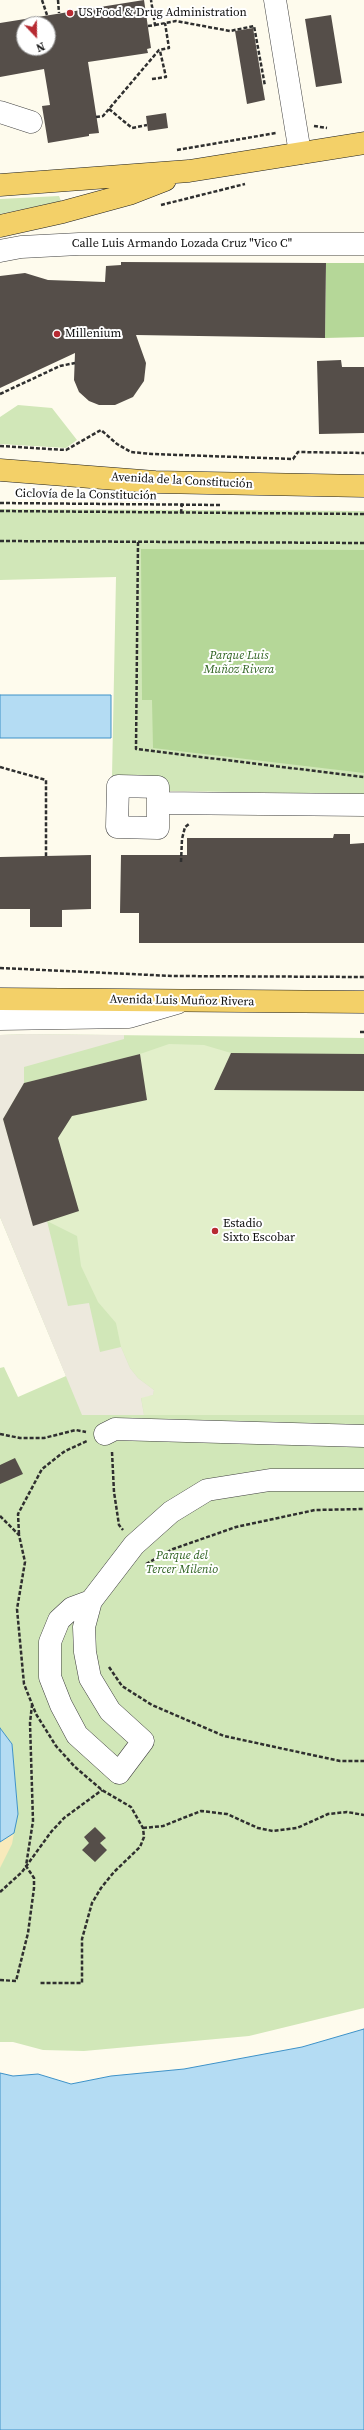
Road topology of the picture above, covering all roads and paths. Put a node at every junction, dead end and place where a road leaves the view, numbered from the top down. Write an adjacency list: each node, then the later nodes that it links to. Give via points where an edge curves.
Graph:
1 (42, 0): 6 (path)
2 (58, 0): 5 (path)
3 (151, 0): 8 (path)
4 (275, 0): 19 (street)
5 (59, 13)
6 (47, 15)
7 (165, 23): 8 (path); 10 (path, via 169,48); 12 (path, via 176,21 230,31 254,26)
8 (155, 25): 9 (path)
9 (148, 26)
10 (159, 50): 11 (path, via 166,77); 13 (path)
11 (152, 79)
12 (265, 86)
13 (109, 108): 15 (path, via 102,116); 17 (path, via 132,128)
14 (0, 112): 16 (street)
15 (96, 117)
16 (31, 122)
17 (147, 125)
18 (335, 127): 19 (path, via 320,125)
19 (296, 129): 21 (path); 22 (street)
20 (364, 143): 22 (main road)
21 (172, 151)
22 (300, 153): 23 (main road)
23 (189, 171): 25 (main road); 27 (main road, via 130,194)
24 (252, 182): 26 (path)
25 (0, 185)
26 (157, 206)
27 (0, 226)
28 (364, 244): 29 (street, Calle Luis Armando Lozada Cruz "Vico C", via 79,244 21,247)
29 (0, 251)
30 (75, 363): 31 (path, via 60,366)
31 (0, 394)
32 (0, 446): 33 (path, via 66,450 101,430 131,452 152,454 293,459 298,452)
33 (364, 453)
34 (0, 470): 35 (main road, Avenida de la Constitución, via 155,482)
35 (364, 486)
36 (0, 503): 37 (path, Ciclovía de la Constitución)
37 (228, 505)
38 (0, 511): 39 (path)
39 (364, 514)
40 (0, 541): 41 (path)
41 (138, 542): 42 (path); 44 (path, via 136,749)
42 (364, 543)
43 (0, 767): 47 (path, via 46,780)
44 (364, 777)
45 (158, 803): 45 (street, via 158,828 117,827 112,814 118,786 158,786); 46 (street)
46 (364, 805)
47 (46, 856)
48 (0, 968): 49 (path, via 173,976)
49 (364, 977)
50 (0, 998): 51 (main road, Avenida Luis Muñoz Rivera)
51 (182, 1001): 52 (main road, Avenida Luis Muñoz Rivera); 53 (street, via 129,1017)
52 (364, 1002)
53 (0, 1019)
54 (0, 1434): 55 (path, via 20,1438 44,1438 76,1430)
55 (105, 1434): 56 (street, via 115,1429); 59 (path, via 65,1451 42,1469 18,1514); 60 (path, via 112,1450 114,1492 120,1525)
56 (364, 1436)
57 (364, 1480): 60 (street, via 270,1480 207,1490 171,1512)
58 (364, 1509): 61 (path, via 315,1510 236,1527 173,1549)
59 (19, 1535)
60 (134, 1545): 62 (street)
61 (139, 1568)
62 (92, 1601): 62 (street, via 84,1627 90,1678 110,1711 143,1741 119,1773 77,1735 50,1677 50,1642 59,1620 72,1608)
63 (106, 1659): 65 (path, via 122,1686 140,1698 224,1736 340,1761)
64 (32, 1705): 68 (path, via 30,1723 33,1820)
65 (364, 1760)
66 (102, 1790): 68 (path, via 64,1818)
67 (364, 1815): 71 (path, via 347,1812 328,1814 298,1828 273,1831 258,1828 228,1814 201,1811 162,1826 144,1828 140,1847 110,1878 92,1903 82,1940 82,1983)
68 (26, 1866): 69 (path); 70 (path, via 34,1878 28,1933 16,1981)
69 (0, 1892)
70 (0, 1980)
71 (40, 1983)

